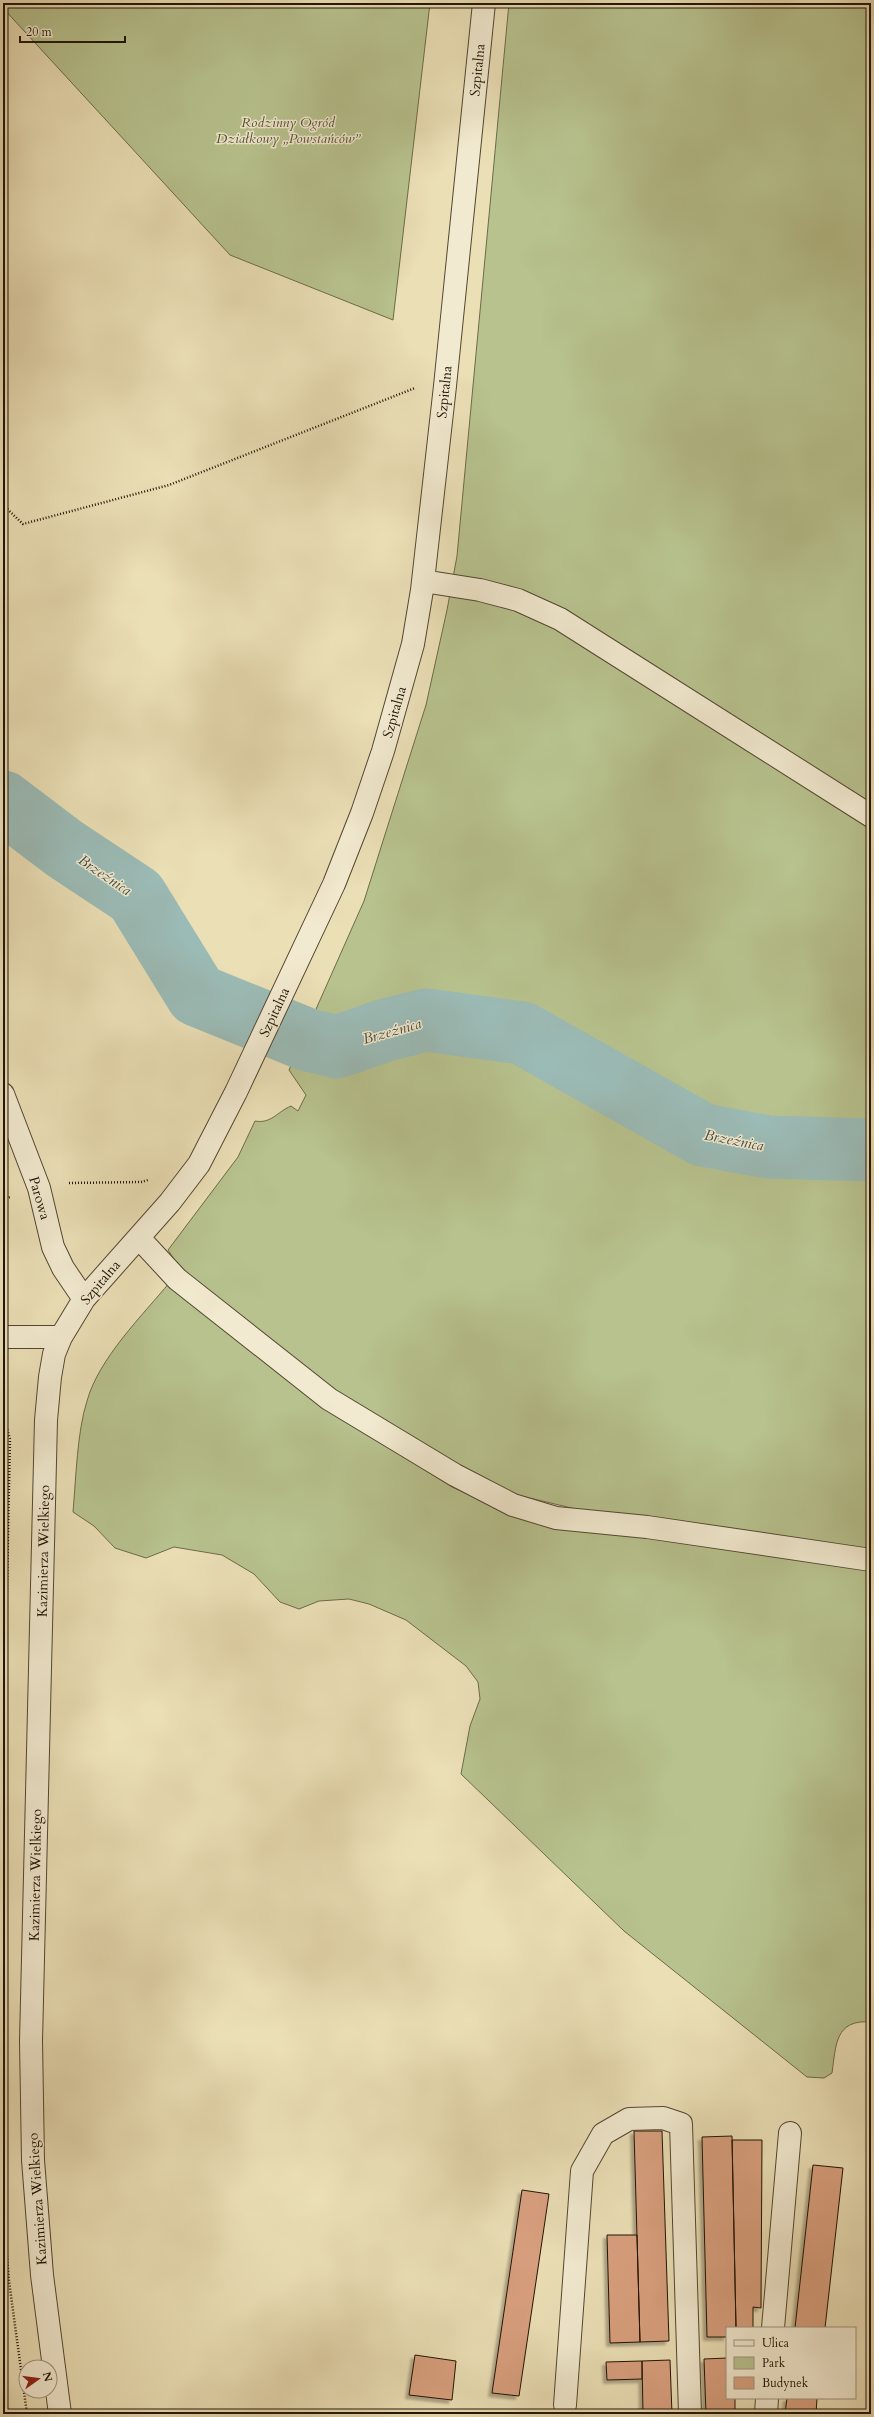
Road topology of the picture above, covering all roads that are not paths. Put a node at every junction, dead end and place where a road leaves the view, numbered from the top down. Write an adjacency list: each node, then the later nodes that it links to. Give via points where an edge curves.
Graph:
1 (484, 3): 2 (street, Szpitalna)
2 (423, 581): 3 (street, via 518,600 560,619); 5 (street, Szpitalna, via 413,644 383,750 334,884 236,1092 199,1164)
3 (871, 816)
4 (3, 1094): 6 (street, Parowa, via 39,1188 53,1247 63,1268)
5 (139, 1238): 6 (street, Szpitalna); 9 (street, via 177,1279 329,1399 454,1476 513,1505 556,1518 647,1527)
6 (84, 1299): 8 (street, Szpitalna)
7 (3, 1337): 8 (street)
8 (61, 1337): 14 (street, Kazimierza Wielkiego, via 51,1369 46,1420 31,2041 33,2160)
9 (871, 1560)
10 (790, 2133): 11 (street)
11 (773, 2327)
12 (767, 2399): 16 (street)
13 (565, 2405): 15 (street, via 582,2171 603,2134 629,2119 663,2118 681,2124)
14 (60, 2414)
15 (690, 2414)
16 (766, 2414)

